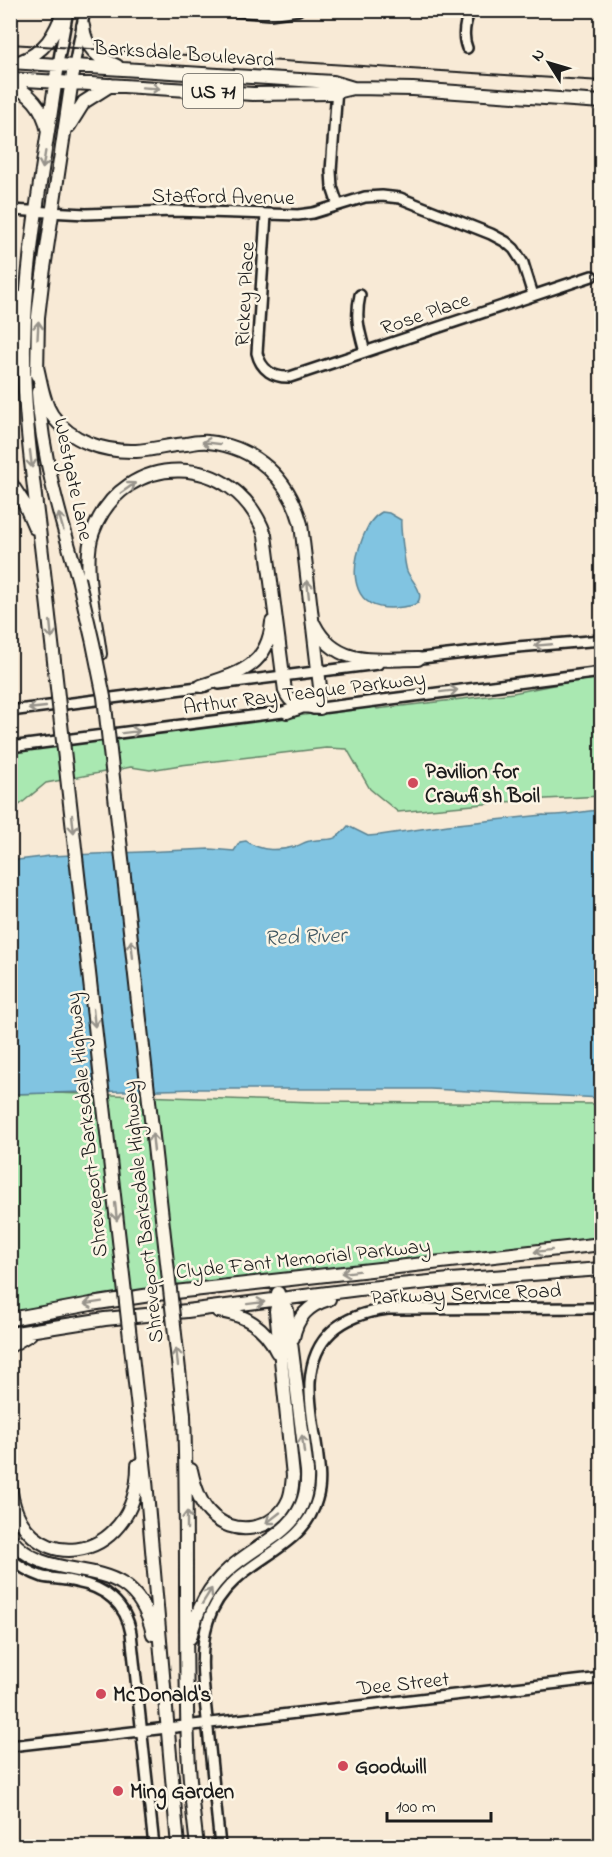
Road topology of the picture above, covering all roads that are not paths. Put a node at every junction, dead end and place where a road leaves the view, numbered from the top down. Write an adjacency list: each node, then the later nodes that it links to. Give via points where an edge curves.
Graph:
1 (66, 10): 8 (main road, via 48,42 37,53); 9 (street)
2 (85, 10): 6 (street)
3 (221, 10): 4 (street, via 270,14)
4 (298, 10)
5 (470, 10): 7 (street, via 465,24)
6 (83, 26): 10 (street); 11 (main road, via 93,51)
7 (467, 48)
8 (14, 62): 9 (main road, Barksdale Boulevard / US 71)
9 (58, 64): 10 (main road, Barksdale Boulevard / US 71); 14 (main road, Westgate Lane)
10 (74, 66): 11 (main road, Barksdale Boulevard / US 71); 15 (main road, Westgate Lane)
11 (123, 69): 12 (main road, Barksdale Boulevard / US 71)
12 (217, 75): 18 (main road, Barksdale Boulevard / US 71); 19 (main road)
13 (10, 79): 14 (main road, Barksdale Boulevard / US 71)
14 (56, 82): 15 (main road, Barksdale Boulevard / US 71); 22 (main road, Westgate Lane)
15 (72, 83): 16 (main road, Barksdale Boulevard / US 71); 21 (main road, Westgate Lane)
16 (112, 85): 19 (main road, Barksdale Boulevard / US 71, one-way to 19); 21 (main road, via 84,102)
17 (10, 86): 22 (main road, via 36,102)
18 (337, 88): 19 (main road, Barksdale Boulevard / US 71, via 273,94); 20 (main road, Barksdale Boulevard / US 71, via 413,89); 23 (street, via 331,171)
19 (216, 92)
20 (602, 102)
21 (65, 133): 26 (main road, Westgate Lane)
22 (48, 137): 25 (main road, Westgate Lane, one-way to 25)
23 (338, 205): 27 (street, Stafford Avenue, via 305,215); 31 (street, Stafford Avenue, via 365,197 390,196 492,234 518,255)
24 (10, 210): 25 (street, Stafford Avenue)
25 (36, 212): 26 (street, Stafford Avenue); 28 (main road, Westgate Lane)
26 (53, 213): 27 (street, Stafford Avenue); 34 (main road, Westgate Lane, one-way to 26, via 38,316)
27 (266, 214): 35 (street, Rickey Place, via 257,353)
28 (30, 256): 33 (main road); 37 (main road, Westgate Lane, one-way to 37, via 25,395)
29 (592, 276): 31 (street, Rose Place)
30 (360, 295): 32 (street, via 357,324)
31 (533, 295): 32 (street, Rose Place)
32 (365, 352): 35 (street, Rose Place, via 290,377)
33 (10, 354)
34 (37, 367): 38 (main road, Westgate Lane, one-way to 34, via 56,501 43,447); 40 (main road, one-way to 34, via 298,512 288,490 270,468 234,448 207,441 138,451 89,444 62,427 51,413)
35 (268, 372)
36 (10, 482): 37 (main road, via 33,524)
37 (44, 567): 66 (main road, Shreveport-Barksdale Highway, one-way to 66, bridge)
38 (83, 577): 39 (main road, one-way to 39, via 93,533 120,494 153,474 196,471 227,484 260,520); 65 (main road, Shreveport Barksdale Highway, one-way to 38, bridge, via 104,697)
39 (272, 600): 45 (main road); 46 (main road, via 271,634 259,658 242,672)
40 (311, 617): 42 (main road, via 325,640 344,655); 43 (main road)
41 (602, 640): 42 (street, Arthur Ray Teague Parkway, one-way to 42)
42 (418, 659): 43 (street, Arthur Ray Teague Parkway)
43 (318, 672): 45 (street, Arthur Ray Teague Parkway); 47 (main road, via 318,694)
44 (602, 672): 48 (street, Arthur Ray Teague Parkway, one-way to 44)
45 (283, 676): 46 (street, Arthur Ray Teague Parkway); 47 (main road, via 287,697)
46 (201, 686): 49 (street, Arthur Ray Teague Parkway, one-way to 49)
47 (304, 706): 48 (main road); 50 (main road)
48 (320, 708): 50 (street, Arthur Ray Teague Parkway)
49 (10, 711)
50 (287, 712): 51 (street, Arthur Ray Teague Parkway, one-way to 50)
51 (10, 747)
52 (602, 1244): 54 (main road, Clyde Fant Memorial Parkway, one-way to 54)
53 (602, 1269): 55 (main road, Clyde Fant Memorial Parkway)
54 (277, 1281): 56 (main road); 59 (main road, Clyde Fant Memorial Parkway, one-way to 59, via 146,1296)
55 (359, 1289): 56 (main road, Clyde Fant Memorial Parkway); 63 (main road, via 319,1302 305,1311 295,1330)
56 (279, 1300): 58 (main road, Clyde Fant Memorial Parkway, one-way to 56); 63 (main road, via 287,1310); 64 (main road, via 276,1311)
57 (602, 1308): 74 (street, Parkway Service Road, via 388,1309 349,1319 324,1340 310,1380 320,1476 317,1499 312,1513 293,1538 236,1580 214,1607 204,1643)
58 (187, 1311): 60 (main road, Clyde Fant Memorial Parkway); 64 (main road, via 219,1311 240,1316 266,1334)
59 (10, 1319)
60 (50, 1327): 61 (main road, Clyde Fant Memorial Parkway); 62 (main road)
61 (10, 1334)
62 (10, 1346)
63 (292, 1348): 71 (main road, one-way to 63, via 195,1618 213,1586 228,1569 282,1531 298,1514 305,1496 307,1471)
64 (280, 1359): 65 (main road, one-way to 65, via 293,1476 285,1507 270,1522 239,1529 217,1521 208,1512 192,1474)
65 (184, 1415): 71 (main road, Shreveport Barksdale Highway, one-way to 65)
66 (139, 1418): 67 (main road, via 138,1476 132,1500 122,1522 97,1544 68,1550 39,1540 20,1517); 70 (main road, Shreveport-Barksdale Highway)
67 (10, 1483)
68 (10, 1538): 72 (main road, via 41,1562 107,1575 131,1591 145,1609)
69 (10, 1558): 77 (street, via 42,1576 93,1586 122,1609 131,1633)
70 (157, 1622): 72 (main road, Shreveport-Barksdale Highway); 76 (main road, via 165,1636)
71 (187, 1650): 75 (main road, Shreveport Barksdale Highway)
72 (162, 1674): 76 (main road)
73 (602, 1678): 74 (street, Dee Street)
74 (207, 1723): 75 (street, Dee Street); 82 (street)
75 (187, 1725): 76 (street, Dee Street); 81 (main road, Shreveport Barksdale Highway)
76 (170, 1727): 77 (street); 80 (main road)
77 (141, 1730): 78 (street); 79 (street)
78 (10, 1746)
79 (154, 1846)
80 (178, 1846)
81 (197, 1846)
82 (220, 1846)

